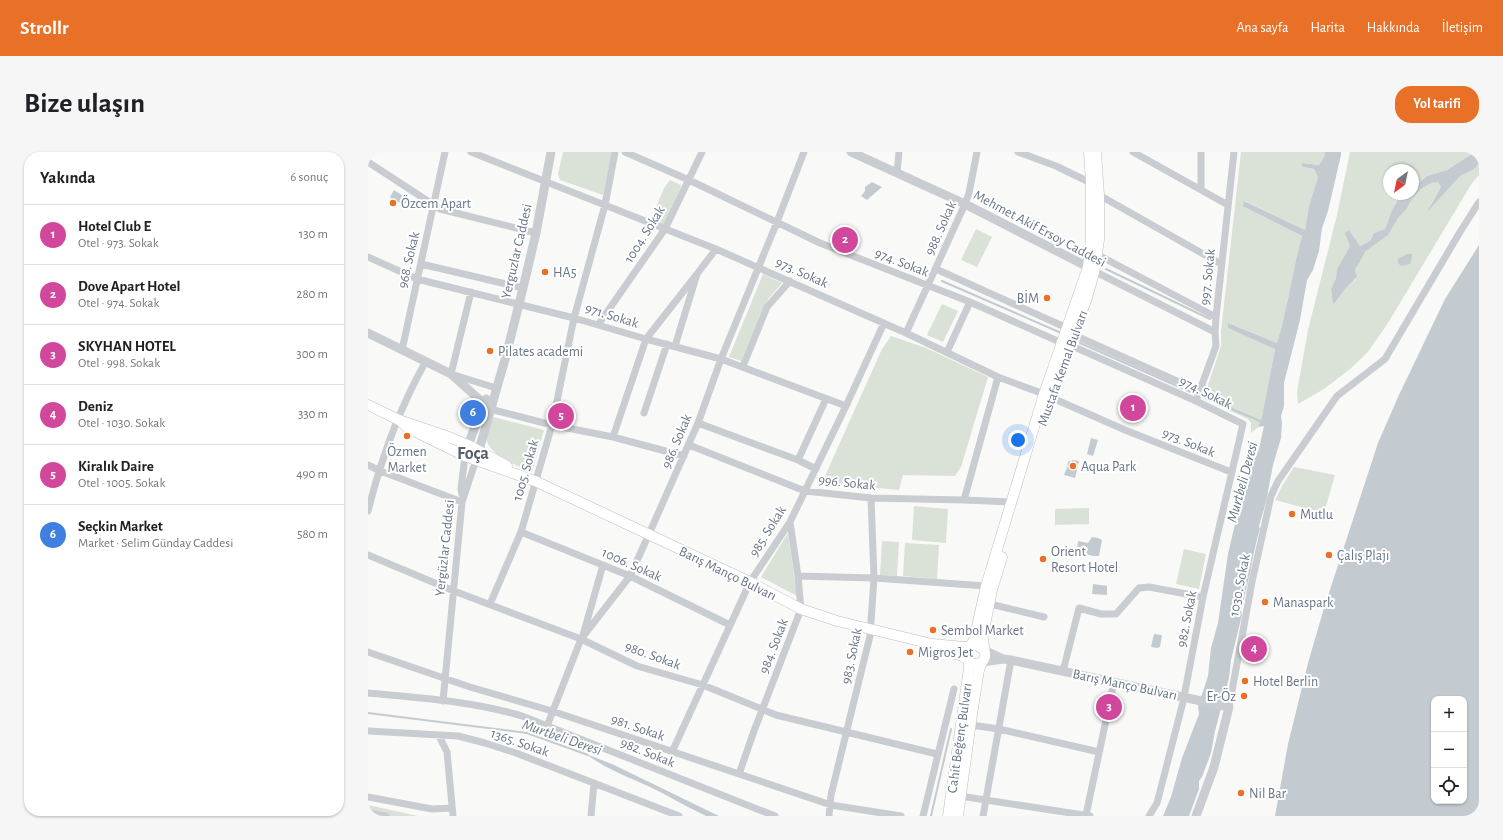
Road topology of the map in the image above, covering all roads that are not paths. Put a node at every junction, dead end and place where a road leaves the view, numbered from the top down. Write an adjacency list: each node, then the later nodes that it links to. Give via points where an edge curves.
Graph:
1 (445, 152): 30 (street, 968. Sokak)
2 (471, 152): 17 (street, 973. Sokak)
3 (551, 152): 22 (street, Yerguzlar Caddesi)
4 (615, 152): 28 (street, 1005. Sokak)
5 (625, 152): 21 (street, 974. Sokak)
6 (702, 152): 21 (street, 1004. Sokak)
7 (804, 152): 31 (street, 986. Sokak)
8 (851, 152): 20 (street, Mehmet Akif Ersoy Caddesi)
9 (899, 152): 20 (street)
10 (978, 152): 27 (street, 988. Sokak)
11 (1018, 152): 23 (street)
12 (1089, 152): 23 (main road, Mustafa Kemal Bulvarı)
13 (1096, 152): 25 (main road, Mustafa Kemal Bulvarı)
14 (1133, 152): 18 (street)
15 (1201, 152): 24 (street)
16 (1234, 152): 29 (street, 997. Sokak)
17 (487, 155): 22 (street, 973. Sokak)
18 (1146, 156): 24 (street)
19 (368, 162): 30 (street)
20 (897, 173): 27 (street, Mehmet Akif Ersoy Caddesi)
21 (689, 180): 31 (street, 974. Sokak); 32 (street, 1004. Sokak)
22 (546, 181): 28 (street, 973. Sokak); 33 (street, Yerguzlar Caddesi)
23 (1091, 183): 41 (main road, Mustafa Kemal Bulvarı)
24 (1202, 189): 29 (street)
25 (1099, 196): 35 (main road, Mustafa Kemal Bulvarı); 38 (street)
26 (1479, 202): 133 (street, 1030. Sokak, via 1385,359 1337,396 1285,471 1271,496)
27 (965, 204): 40 (street, 988. Sokak); 41 (street, Mehmet Akif Ersoy Caddesi)
28 (605, 205): 32 (street, 973. Sokak); 51 (street, 1005. Sokak)
29 (1228, 205): 38 (street, 997. Sokak)
30 (434, 206): 33 (street); 37 (street, 968. Sokak)
31 (777, 222): 39 (street, 986. Sokak); 45 (street, 974. Sokak, via 820,243)
32 (665, 229): 34 (street, 973. Sokak); 53 (street, 1004. Sokak)
33 (536, 233): 46 (street, Yerguzlar Caddesi)
34 (716, 249): 39 (street, 973. Sokak); 42 (street)
35 (1098, 255): 41 (main road, Mustafa Kemal Bulvarı); 50 (street)
36 (368, 257): 43 (street, 971. Sokak)
37 (421, 264): 43 (street, 968. Sokak); 46 (street)
38 (1221, 264): 50 (street, 997. Sokak)
39 (758, 268): 44 (street, 973. Sokak); 63 (street, 986. Sokak)
40 (936, 269): 45 (street, 988. Sokak); 57 (street)
41 (1091, 270): 54 (street, Mehmet Akif Ersoy Caddesi); 57 (main road, Mustafa Kemal Bulvarı)
42 (697, 274): 58 (street); 59 (street)
43 (417, 279): 47 (street, 971. Sokak); 60 (street, 968. Sokak)
44 (790, 281): 52 (street, 973. Sokak); 65 (street, via 767,307)
45 (928, 286): 48 (street, 974. Sokak); 56 (street, 988. Sokak)
46 (523, 288): 49 (street, Yerguzlar Caddesi)
47 (471, 292): 49 (street, 971. Sokak); 66 (street)
48 (970, 302): 57 (street, 974. Sokak); 61 (street)
49 (519, 304): 51 (street, 971. Sokak); 62 (street, Yerguzlar Caddesi)
50 (1216, 316): 54 (street, 997. Sokak)
51 (574, 318): 53 (street, 971. Sokak); 80 (street, 1005. Sokak)
52 (884, 323): 56 (street, 973. Sokak); 74 (street, 985. Sokak)
53 (598, 325): 58 (street, 971. Sokak)
54 (1214, 332): 69 (street, 997. Sokak, via 1216,346)
55 (368, 333): 60 (street)
56 (906, 333): 61 (street, 973. Sokak)
57 (1068, 338): 69 (street); 70 (main road, Mustafa Kemal Bulvarı); 72 (street, 974. Sokak)
58 (646, 339): 59 (street, 971. Sokak); 81 (street)
59 (671, 345): 63 (street, 971. Sokak); 76 (street)
60 (402, 350): 64 (street)
61 (947, 352): 67 (street, 973. Sokak)
62 (506, 356): 68 (street, Yergüzlar Caddesi)
63 (721, 359): 65 (street, 971. Sokak); 78 (street, 986. Sokak)
64 (426, 361): 66 (street); 77 (street, via 404,403)
65 (743, 366): 71 (street, 971. Sokak)
66 (451, 374): 68 (street); 75 (street)
67 (998, 377): 70 (street, 973. Sokak); 96 (street)
68 (494, 387): 75 (street, Yergüzlar Caddesi)
69 (1199, 391): 72 (street, 997. Sokak)
70 (1047, 395): 91 (street, 973. Sokak, via 1139,436); 97 (main road, Mustafa Kemal Bulvarı); 112 (main road, Mustafa Kemal Bulvarı)
71 (826, 399): 74 (street, 971. Sokak); 87 (street)
72 (1196, 401): 79 (street, 974. Sokak)
73 (368, 405): 77 (main road, Barış Manço Bulvarı)
74 (846, 406): 89 (street, 985. Sokak)
75 (487, 407): 80 (street); 82 (street); 84 (street, Yergüzlar Caddesi)
76 (644, 413)
77 (399, 420): 82 (main road, Barış Manço Bulvarı); 85 (main road, Barış Manço Bulvarı, via 408,428); 90 (street)
78 (698, 423): 83 (street, 986. Sokak); 87 (street)
79 (1243, 424): 91 (street, 982. Sokak)
80 (552, 425): 81 (street); 92 (street, 1005. Sokak)
81 (613, 437): 86 (street)
82 (468, 445): 84 (main road, Barış Manço Bulvarı); 85 (street)
83 (689, 445): 86 (street, 986. Sokak); 93 (street, 996. Sokak)
84 (478, 455): 85 (main road, Barış Manço Bulvarı); 92 (main road, Barış Manço Bulvarı); 95 (street, Yergüzlar Caddesi)
85 (465, 456): 95 (street)
86 (684, 456): 101 (street, 986. Sokak)
87 (798, 460): 89 (street)
88 (368, 465): 90 (street)
89 (816, 469): 93 (street, 985. Sokak)
90 (378, 470): 95 (street); 98 (street)
91 (1231, 472): 110 (street, 982. Sokak)
92 (534, 481): 100 (street, 1005. Sokak); 101 (main road, Barış Manço Bulvarı)
93 (805, 491): 94 (street, 996. Sokak); 99 (street, 985. Sokak)
94 (872, 498): 96 (street, 996. Sokak); 106 (street, 983. Sokak)
95 (462, 500): 109 (street, Yergüzlar Caddesi)
96 (964, 500): 97 (street, 996. Sokak)
97 (1011, 502): 108 (main road, Mustafa Kemal Bulvarı)
98 (368, 511)
99 (790, 522): 105 (street, 984. Sokak); 107 (street, 985. Sokak)
100 (521, 532): 103 (street, 1006. Sokak); 111 (street, 1005. Sokak)
101 (649, 534): 104 (street, 986. Sokak); 107 (main road, Barış Manço Bulvarı)
102 (368, 555): 109 (street, 980. Sokak)
103 (603, 565): 104 (street, 1006. Sokak); 117 (street)
104 (630, 576): 115 (street, 1006. Sokak); 117 (street, 986. Sokak)
105 (798, 576): 106 (street); 113 (street, 984. Sokak)
106 (874, 578): 108 (street); 116 (street, 983. Sokak)
107 (750, 582): 113 (main road, Barış Manço Bulvarı); 115 (street, 985. Sokak)
108 (986, 586): 119 (main road, Mustafa Kemal Bulvarı)
109 (454, 591): 111 (street, 980. Sokak); 126 (street, Yergüzlar Caddesi)
110 (1203, 597): 125 (street, via 1149,587 1139,588 1116,614 1101,614 1079,608); 131 (street, 982. Sokak)
111 (490, 604): 117 (street, 980. Sokak)
112 (990, 604): 114 (street); 120 (main road, Mustafa Kemal Bulvarı, via 982,642)
113 (801, 609): 116 (main road, Barış Manço Bulvarı); 135 (street, 984. Sokak)
114 (1044, 617)
115 (730, 625): 128 (street, 985. Sokak)
116 (870, 629): 118 (main road, Barış Manço Bulvarı); 140 (street, 983. Sokak)
117 (581, 639): 128 (street, 980. Sokak, via 637,666); 134 (street, 986. Sokak)
118 (932, 644): 119 (main road, Barış Manço Bulvarı); 123 (main road, Barış Manço Bulvarı)
119 (971, 646): 120 (main road, via 978,645); 123 (main road, via 966,652)
120 (984, 650): 122 (street, Barış Manço Bulvarı); 124 (main road)
121 (368, 652): 126 (street, 981. Sokak)
122 (1007, 659): 124 (street, Barış Manço Bulvarı); 125 (street, Barış Manço Bulvarı); 138 (street)
123 (968, 660): 124 (main road, via 974,664); 160 (main road, Cahit Beğenç Bulvarı, via 966,697)
124 (982, 662): 136 (main road, Cahit Beğenç Bulvarı)
125 (1063, 671): 127 (street, Barış Manço Bulvarı)
126 (445, 677): 132 (street, Yergüzlar Caddesi); 134 (street, 981. Sokak)
127 (1114, 682): 131 (street, Barış Manço Bulvarı); 143 (street)
128 (702, 685): 135 (street, 980. Sokak); 142 (street, 985. Sokak)
129 (954, 689): 144 (street)
130 (368, 693): 132 (street, 982. Sokak)
131 (1184, 697): 133 (street, Barış Manço Bulvarı); 164 (street, 982. Sokak, via 1157,803)
132 (443, 701): 137 (street, 982. Sokak, via 485,706)
133 (1229, 707): 165 (street, via 1214,767)
134 (552, 711): 137 (street, 986. Sokak); 142 (street, 981. Sokak)
135 (762, 711): 140 (street, 980. Sokak); 145 (street, 984. Sokak)
136 (971, 725): 138 (street); 147 (main road, Cahit Beğenç Bulvarı)
137 (547, 726): 156 (street, 982. Sokak)
138 (999, 729): 143 (street); 149 (street)
139 (368, 732): 141 (street, 1365. Sokak)
140 (846, 733): 144 (street, 980. Sokak); 150 (street, 983. Sokak, via 831,795)
141 (439, 736): 146 (street, 1365. Sokak, via 458,736 485,743); 151 (street, via 447,752)
142 (672, 752): 145 (street, 981. Sokak)
143 (1098, 752): 163 (street)
144 (937, 754): 159 (street)
145 (739, 774): 150 (street, 981. Sokak)
146 (594, 783): 154 (street); 155 (street, 1365. Sokak)
147 (960, 796): 149 (street); 161 (main road, Cahit Beğenç Bulvarı)
148 (368, 797): 151 (street)
149 (986, 799): 162 (street); 163 (street)
150 (831, 805): 157 (street, 983. Sokak); 158 (street, 981. Sokak)
151 (453, 812)
152 (368, 813): 153 (street)
153 (386, 816)
154 (591, 816)
155 (679, 816)
156 (775, 816)
157 (829, 816)
158 (901, 816)
159 (923, 816)
160 (948, 816)
161 (958, 816)
162 (983, 816)
163 (1088, 816)
164 (1149, 816)
165 (1196, 816)

